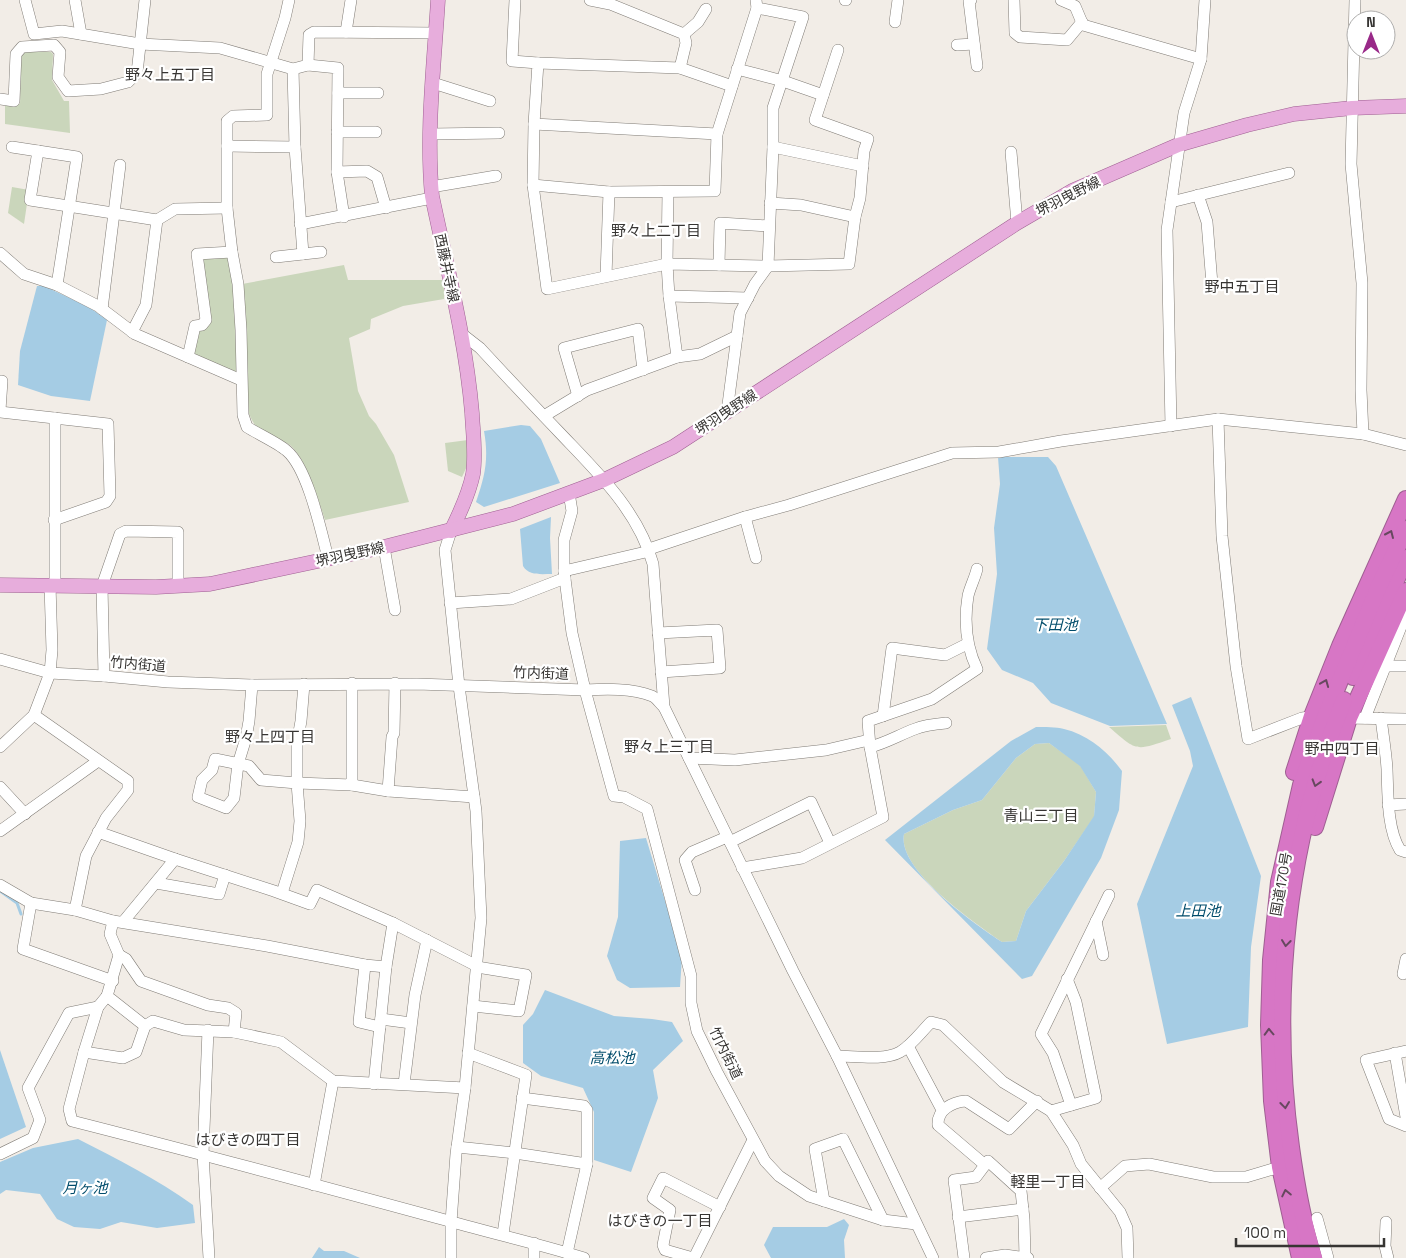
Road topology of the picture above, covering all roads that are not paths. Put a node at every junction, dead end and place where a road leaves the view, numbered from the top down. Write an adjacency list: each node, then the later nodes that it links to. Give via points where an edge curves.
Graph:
1 (26, 0): 21 (street, via 34,34 62,31)
2 (75, 0): 21 (street)
3 (289, 0): 28 (street)
4 (352, 0): 19 (street)
5 (438, 0): 20 (main road, 西藤井寺線)
6 (515, 0): 29 (street, via 512,61)
7 (590, 0): 22 (street, via 610,4)
8 (898, 0): 17 (street)
9 (971, 0): 24 (street)
10 (1014, 0): 18 (street, via 1015,33 1020,37 1067,40)
11 (1061, 0): 18 (street, via 1075,6)
12 (1205, 0): 27 (street)
13 (1355, 0): 44 (street)
14 (144, 1): 23 (street)
15 (757, 2): 34 (street); 35 (street, via 803,17)
16 (706, 9): 22 (street, via 698,22)
17 (895, 22)
18 (1082, 22): 27 (street, via 1083,25)
19 (346, 32): 20 (street); 30 (street, via 314,32 310,36)
20 (436, 33): 36 (main road, 西藤井寺線)
21 (81, 34): 23 (street)
22 (684, 34): 32 (street, via 686,43)
23 (140, 44): 28 (street, via 220,48); 41 (street, via 137,72 128,82 101,89 68,91 58,77 60,52 54,45 22,47 16,54 14,101)
24 (974, 44): 25 (street); 31 (street)
25 (957, 45)
26 (838, 50): 40 (street)
27 (1201, 59): 51 (street)
28 (272, 62): 33 (street); 52 (street, via 267,74 267,115 233,116 227,121)
29 (538, 63): 32 (street); 45 (street)
30 (308, 65): 33 (street); 38 (street, via 338,68)
31 (977, 66)
32 (680, 68): 37 (street)
33 (293, 69): 54 (street)
34 (737, 69): 35 (street); 37 (street)
35 (783, 81): 40 (street); 55 (street, via 773,108)
36 (433, 83): 42 (street); 49 (main road, 西藤井寺線)
37 (732, 86): 50 (street)
38 (338, 93): 39 (street); 46 (street)
39 (378, 93)
40 (823, 95): 59 (street, via 815,120 868,139)
41 (0, 99)
42 (490, 101)
43 (1406, 106): 44 (main road, 堺羽曳野線)
44 (1352, 108): 51 (main road, 堺羽曳野線, via 1294,114); 109 (street, via 1351,164 1362,283)
45 (534, 124): 50 (street); 63 (street)
46 (337, 132): 47 (street); 60 (street)
47 (376, 132)
48 (499, 133): 49 (street)
49 (431, 134): 66 (main road, 西藤井寺線)
50 (717, 134): 65 (street, via 715,191)
51 (1178, 145): 68 (street); 77 (main road, 堺羽曳野線, via 1072,191)
52 (227, 146): 54 (street); 71 (street)
53 (12, 147): 56 (street)
54 (294, 147): 78 (street)
55 (773, 147): 59 (street); 69 (street)
56 (38, 151): 70 (street, via 77,157); 70 (street, via 30,200)
57 (1011, 152): 77 (street)
58 (120, 165): 73 (street)
59 (863, 166): 75 (street)
60 (337, 172): 72 (street, via 367,171 377,177); 74 (street)
61 (1288, 173): 67 (street)
62 (496, 176): 66 (street)
63 (533, 185): 64 (street); 88 (street, via 547,289)
64 (610, 192): 65 (street); 88 (street)
65 (668, 192): 85 (street)
66 (432, 193): 72 (street); 95 (main road, 西藤井寺線)
67 (1198, 195): 68 (street); 89 (street, via 1207,222)
68 (1171, 202): 108 (street, via 1167,230)
69 (770, 203): 75 (street, via 801,205); 79 (street)
70 (70, 206): 73 (street); 90 (street)
71 (227, 208): 76 (street, via 175,209); 80 (street)
72 (386, 208): 74 (street)
73 (115, 213): 76 (street); 93 (street)
74 (344, 217): 78 (street)
75 (855, 217): 87 (street, via 849,264)
76 (157, 220): 94 (street, via 146,305)
77 (1017, 223): 104 (main road, 堺羽曳野線)
78 (300, 224): 83 (street)
79 (769, 226): 86 (street, via 720,223); 87 (street)
80 (232, 252): 97 (street, via 196,254 206,320 195,326); 100 (street, via 240,312)
81 (321, 252): 83 (street)
82 (0, 253): 90 (street, via 24,274)
83 (303, 254): 84 (street)
84 (276, 257)
85 (667, 264): 86 (street); 88 (street); 91 (street)
86 (719, 265): 87 (street)
87 (768, 266): 92 (street)
88 (606, 276)
89 (1212, 284)
90 (57, 285): 93 (street)
91 (668, 296): 92 (street); 98 (street)
92 (748, 298): 96 (street, via 740,313)
93 (102, 309): 94 (street)
94 (132, 332): 97 (street)
95 (462, 334): 105 (street, via 480,348); 117 (main road, 西藤井寺線, via 470,390 474,462 468,489)
96 (737, 336): 98 (street, via 700,354); 104 (street)
97 (188, 357): 100 (street)
98 (678, 357): 99 (street)
99 (643, 370): 102 (street); 102 (street, via 638,329 564,348)
100 (241, 380): 120 (street, via 247,427 287,450 294,459 312,497)
101 (0, 381): 103 (street)
102 (578, 396): 105 (street)
103 (0, 411): 106 (street)
104 (727, 412): 111 (main road, 堺羽曳野線, via 673,447)
105 (544, 416): 111 (street)
106 (55, 418): 115 (street); 115 (street, via 108,424 110,496 106,502)
107 (1218, 419): 108 (street); 109 (street); 150 (street, via 1222,536 1236,666 1248,739 1302,718)
108 (1172, 426): 114 (street, via 999,452 952,453)
109 (1363, 434): 110 (street)
110 (1406, 445)
111 (604, 480): 112 (main road, 堺羽曳野線); 119 (street, via 637,524)
112 (569, 493): 117 (main road, 堺羽曳野線, via 512,514); 124 (street, via 572,512 564,540)
113 (1406, 499): 150 (highway, one-way to 113, via 1340,646)
114 (745, 517): 119 (street); 121 (street)
115 (54, 520): 126 (street)
116 (1406, 529): 129 (highway, 国道170号)
117 (451, 530): 118 (main road, 堺羽曳野線); 130 (street, via 445,550)
118 (384, 547): 120 (main road, 堺羽曳野線); 131 (street)
119 (649, 550): 124 (street); 133 (street)
120 (328, 558): 128 (main road, 堺羽曳野線, via 210,584)
121 (756, 558)
122 (1406, 558): 129 (highway, 国道170号)
123 (977, 569): 134 (street, via 968,594)
124 (565, 574): 130 (street, via 511,599); 146 (street, via 572,633)
125 (0, 584): 126 (main road, 堺羽曳野線)
126 (53, 585): 127 (main road, 堺羽曳野線); 139 (street)
127 (102, 586): 128 (main road, 堺羽曳野線); 128 (street, via 120,534 126,531 178,532); 140 (street)
128 (178, 586)
129 (1392, 589): 150 (highway, 国道170号)
130 (450, 603): 145 (street)
131 (395, 610)
132 (1406, 614): 136 (street)
133 (658, 633): 138 (street); 138 (street, via 717,630 720,668)
134 (968, 644): 149 (street, via 977,669 932,699); 149 (street, via 945,655 892,648)
135 (0, 659): 139 (street, 竹内街道)
136 (1384, 666): 137 (street); 150 (street)
137 (1406, 666)
138 (661, 672): 147 (street)
139 (50, 673): 140 (street, 竹内街道); 148 (street)
140 (104, 676): 144 (street, 竹内街道)
141 (352, 683): 142 (street, 竹内街道); 143 (street, 竹内街道); 160 (street)
142 (395, 683): 145 (street, 竹内街道); 162 (street)
143 (304, 684): 144 (street, 竹内街道); 159 (street, via 297,743)
144 (252, 685): 158 (street, via 246,738)
145 (459, 686): 146 (street, 竹内街道); 163 (street)
146 (585, 690): 147 (street, via 634,692 654,697); 219 (street, 竹内街道, via 614,796 624,797 647,809 691,976 690,1003 698,1031)
147 (664, 707): 156 (street)
148 (34, 716): 155 (street); 157 (street)
149 (883, 716): 154 (street, via 868,721)
150 (1337, 717): 151 (street); 226 (highway, 国道170号, one-way to 150, via 1272,1101 1269,1025 1271,960 1279,882 1276,860 1293,778); 252 (highway, 国道170号, one-way to 252, via 1314,788 1295,872 1284,961 1281,1025 1284,1100 1295,1176)
151 (1381, 718): 152 (street); 164 (street)
152 (1406, 719)
153 (946, 723): 154 (street, via 916,729 882,744)
154 (869, 743): 156 (street, via 735,760); 170 (street, via 883,817)
155 (0, 747)
156 (689, 758): 169 (street)
157 (98, 761): 166 (street); 168 (street, via 128,781 128,790)
158 (238, 764): 158 (street, via 215,759 212,770 202,780 198,797 226,808 234,798); 159 (street, via 248,766 261,780)
159 (297, 782): 160 (street); 178 (street, via 298,842)
160 (352, 785): 162 (street)
161 (0, 787): 166 (street)
162 (388, 791): 163 (street)
163 (474, 797): 190 (street, via 480,909)
164 (1388, 804): 165 (street); 171 (street, via 1396,844)
165 (1406, 804)
166 (24, 814): 167 (street)
167 (0, 831)
168 (98, 832): 172 (street); 181 (street, via 86,856)
169 (729, 840): 170 (street, via 810,802); 173 (street); 177 (street, via 692,852 685,860)
170 (830, 843): 173 (street, via 802,858)
171 (1406, 852)
172 (175, 859): 174 (street); 175 (street)
173 (742, 868): 207 (street)
174 (225, 875): 175 (street, via 219,894); 178 (street)
175 (156, 883): 183 (street)
176 (0, 885): 180 (street)
177 (695, 890)
178 (282, 894): 184 (street, via 310,904 316,890)
179 (1110, 895): 182 (street)
180 (31, 904): 181 (street); 194 (street, via 23,949)
181 (75, 910): 183 (street)
182 (1096, 921): 187 (street); 193 (street)
183 (118, 922): 186 (street, via 110,934); 189 (street)
184 (393, 923): 185 (street); 191 (street)
185 (427, 940): 190 (street); 199 (street)
186 (119, 955): 194 (street); 202 (street, via 126,959 141,981 236,1013)
187 (1103, 955)
188 (1406, 960): 192 (street)
189 (365, 965): 191 (street); 198 (street, via 359,1022)
190 (477, 966): 197 (street); 197 (street, via 526,975 518,1011)
191 (386, 967): 198 (street)
192 (1404, 974)
193 (1067, 979): 214 (street, via 1041,1034 1053,1053); 214 (street, via 1076,1002 1096,1098)
194 (112, 981): 195 (street)
195 (106, 996): 196 (street); 200 (street)
196 (98, 1006): 204 (street); 222 (street, via 69,1013 28,1088 40,1120 32,1138)
197 (473, 1006): 206 (street)
198 (380, 1023): 199 (street); 209 (street)
199 (411, 1023): 210 (street)
200 (145, 1026): 201 (street, via 153,1021 184,1030); 204 (street, via 136,1052 123,1058)
201 (208, 1030): 202 (street); 223 (street)
202 (234, 1032): 208 (street, via 281,1042)
203 (908, 1046): 207 (street, via 886,1057); 213 (street, via 931,1022 943,1025 1003,1082); 215 (street)
204 (84, 1052): 223 (street, via 69,1109 72,1120)
205 (1400, 1052): 217 (street); 218 (street, via 1366,1060 1389,1119)
206 (468, 1054): 211 (street); 212 (street, via 526,1075)
207 (837, 1056): 237 (street)
208 (333, 1080): 209 (street); 227 (street)
209 (374, 1084): 210 (street)
210 (404, 1084): 211 (street)
211 (465, 1088): 220 (street)
212 (522, 1098): 221 (street); 224 (street, via 584,1106 587,1110)
213 (1036, 1101): 215 (street, via 1009,1129 966,1101); 216 (street)
214 (1071, 1105): 216 (street)
215 (942, 1110): 225 (street, via 937,1118 938,1125)
216 (1051, 1111): 228 (street, via 1081,1164)
217 (1406, 1117)
218 (1406, 1126)
219 (753, 1140): 229 (street, 竹内街道, via 765,1161 780,1176 810,1196); 230 (street)
220 (457, 1147): 221 (street); 235 (street)
221 (515, 1152): 224 (street); 238 (street)
222 (0, 1154)
223 (203, 1154): 227 (street); 241 (street)
224 (587, 1164): 240 (street)
225 (984, 1164): 231 (street, via 988,1161 1021,1191); 232 (street, via 976,1176 954,1180)
226 (1280, 1167): 228 (street, via 1246,1177 1213,1176 1149,1164 1125,1166); 251 (highway, 国道170号, one-way to 226)
227 (314, 1185): 235 (street)
228 (1100, 1188): 250 (street, via 1120,1212 1127,1228)
229 (824, 1201): 234 (street, 竹内街道); 234 (street, via 815,1149 843,1139)
230 (720, 1207): 245 (street); 245 (street, via 663,1178 653,1198 670,1210 663,1245 665,1250)
231 (1023, 1209): 232 (street); 249 (street)
232 (958, 1217): 247 (street)
233 (1317, 1218): 253 (street)
234 (883, 1220): 237 (street, 竹内街道)
235 (451, 1222): 238 (street); 242 (street)
236 (1386, 1222): 254 (street)
237 (916, 1224): 246 (street)
238 (504, 1234): 239 (street)
239 (534, 1243): 240 (street); 243 (street)
240 (567, 1253): 244 (street)
241 (209, 1258)
242 (451, 1258)
243 (534, 1258)
244 (584, 1258)
245 (694, 1258)
246 (933, 1258)
247 (964, 1258)
248 (986, 1258): 249 (street, via 1005,1255)
249 (1026, 1258)
250 (1128, 1258)
251 (1300, 1258)
252 (1314, 1258)
253 (1328, 1258)
254 (1388, 1258)

